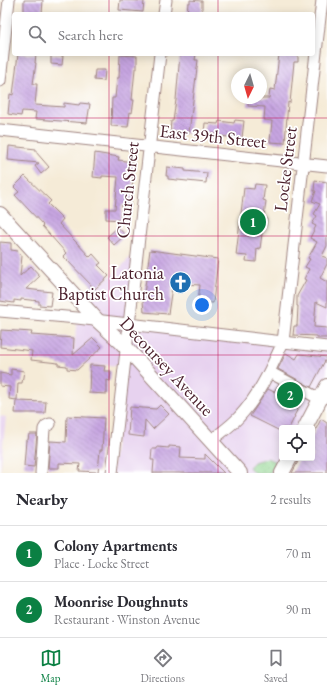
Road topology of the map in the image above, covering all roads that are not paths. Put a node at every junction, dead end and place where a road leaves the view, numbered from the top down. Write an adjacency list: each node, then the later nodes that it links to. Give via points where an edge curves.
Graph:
1 (9, 0): 6 (street)
2 (166, 0): 4 (street)
3 (322, 0): 9 (street, Locke Street)
4 (164, 12)
5 (160, 56): 8 (street, Church Street)
6 (0, 81)
7 (0, 130): 8 (street, East 39th Street)
8 (149, 146): 9 (street, East 39th Street); 14 (street, Church Street)
9 (303, 163): 10 (street, East 39th Street); 15 (street, Locke Street)
10 (327, 166)
11 (0, 214): 13 (main road, Decoursey Avenue)
12 (0, 311): 13 (street)
13 (97, 320): 14 (street); 17 (main road, Decoursey Avenue)
14 (129, 325): 15 (street); 17 (street, Church Street)
15 (283, 342): 16 (street); 18 (street, Locke Street)
16 (327, 347)
17 (126, 350): 23 (main road, Decoursey Avenue); 26 (street, Church Street)
18 (269, 372): 20 (street); 23 (street, Locke Street, via 252,402)
19 (327, 386): 20 (main road)
20 (320, 399): 22 (main road)
21 (50, 424): 25 (street, via 44,429)
22 (307, 425)
23 (211, 441): 27 (main road, Decoursey Avenue)
24 (288, 461): 28 (main road)
25 (41, 473)
26 (112, 473)
27 (240, 473)
28 (282, 473)

